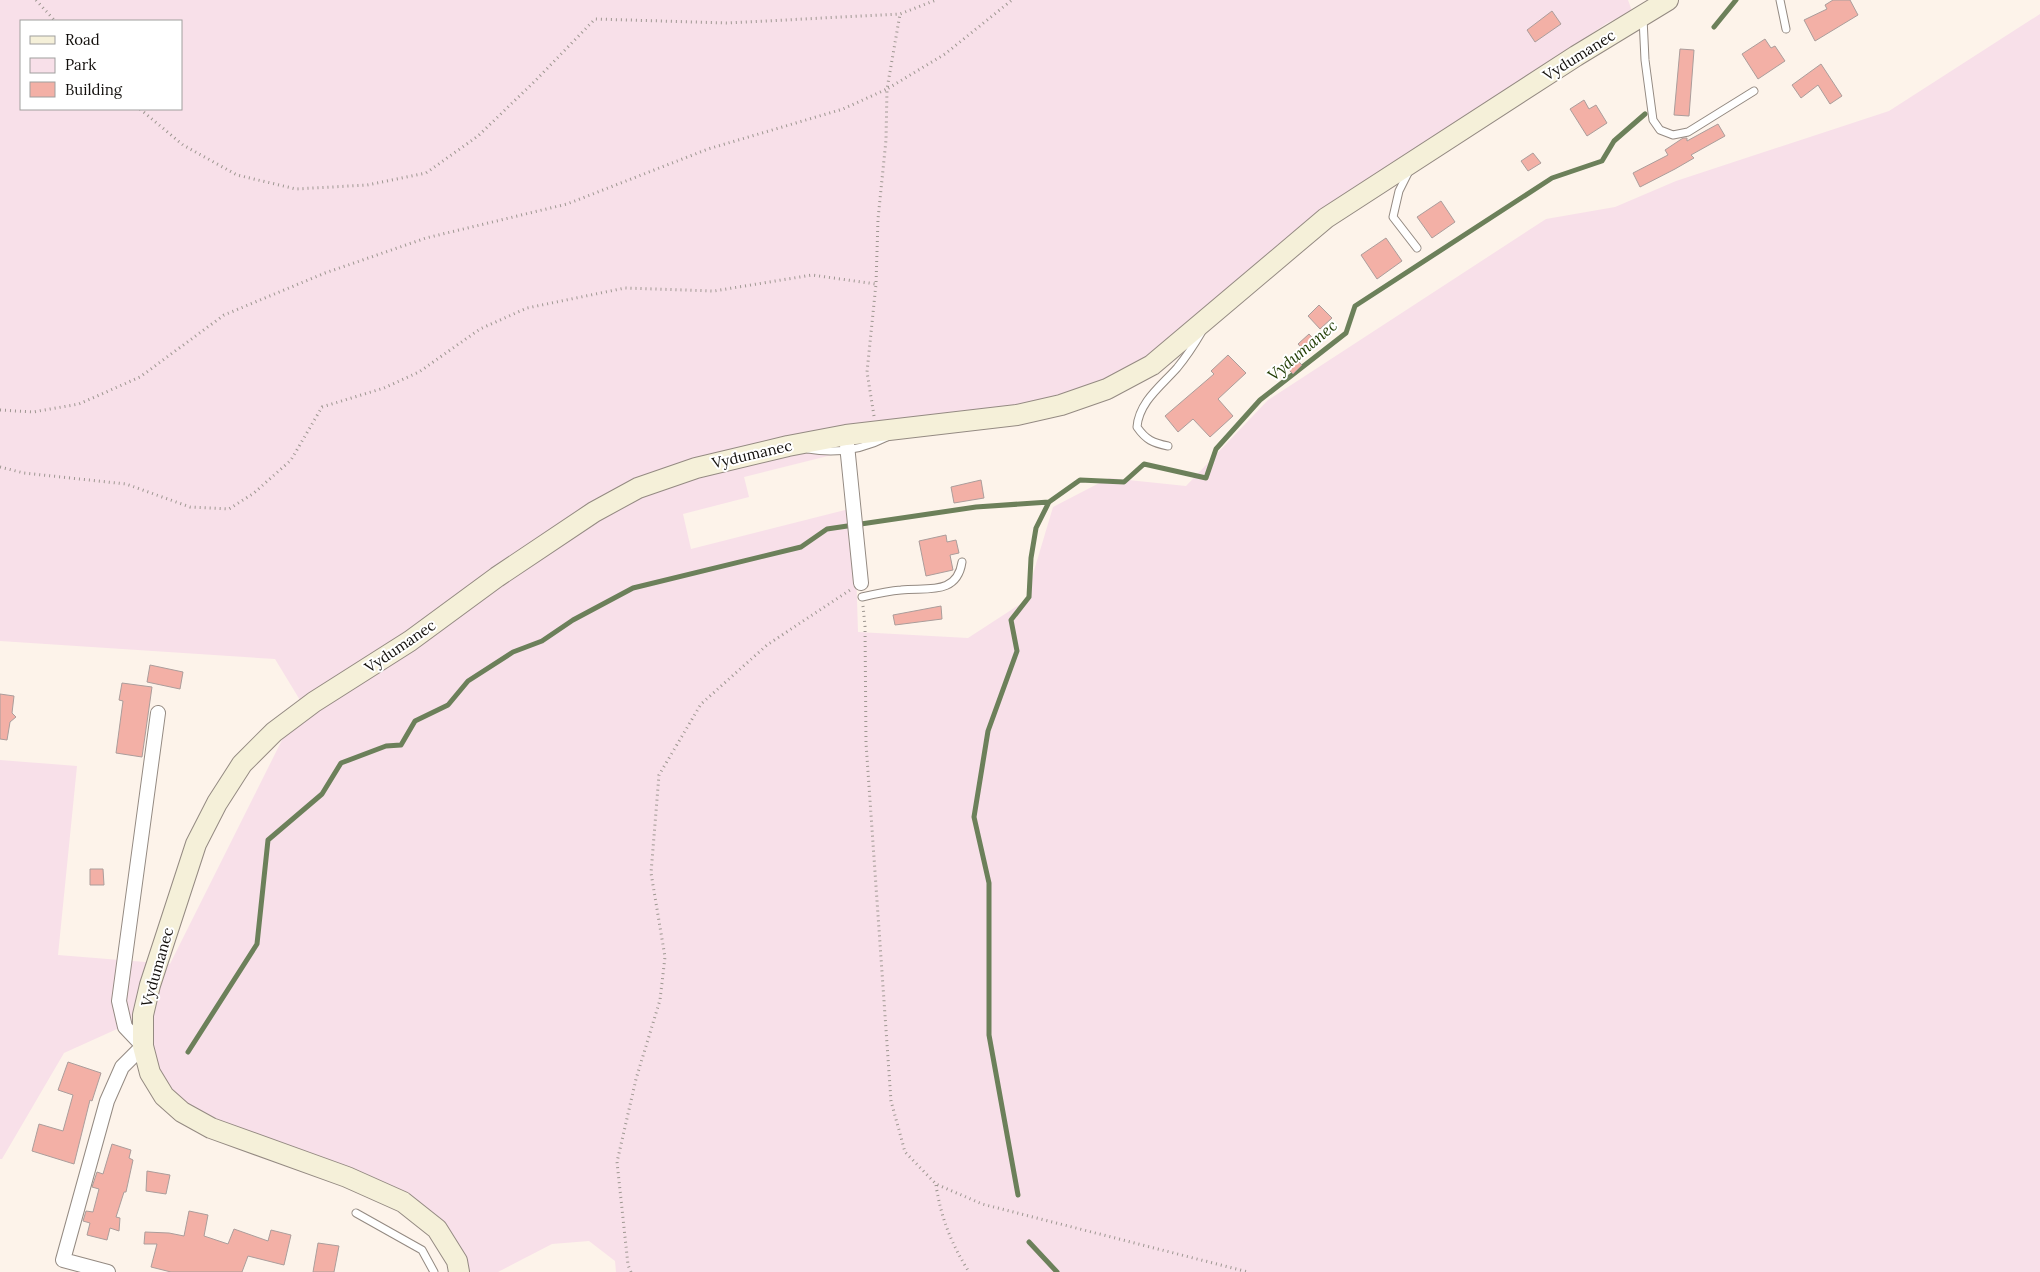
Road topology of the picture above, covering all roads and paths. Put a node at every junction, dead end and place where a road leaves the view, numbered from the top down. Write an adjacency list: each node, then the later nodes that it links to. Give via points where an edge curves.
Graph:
1 (36, 0): 8 (path)
2 (936, 0): 6 (path)
3 (1012, 0): 10 (path, via 945,54)
4 (1668, 0): 7 (main road, Vydumanec)
5 (1780, 0): 9 (lane)
6 (900, 14): 10 (path); 12 (path, via 727,23 595,19 478,136 426,173 367,185 296,189 237,175 183,145)
7 (1643, 15): 11 (lane, via 1653,120 1660,130 1673,135 1688,132); 13 (main road, Vydumanec)
8 (55, 20)
9 (1786, 30)
10 (886, 90): 15 (path, via 886,140 878,219); 17 (path, via 843,109 708,149 567,204 426,238 325,272 224,315 140,377 79,404 33,412)
11 (1754, 91)
12 (141, 110)
13 (1414, 162): 14 (lane, Vydumanec, via 1399,191 1393,216); 16 (main road, Vydumanec, via 1326,218)
14 (1417, 248)
15 (876, 284): 19 (path, via 867,372); 22 (path, via 812,275 714,291 625,288 527,308 480,329 419,372 384,388 322,407 291,460 254,493 229,509 190,507 126,484 24,473)
16 (1212, 315): 18 (main road, Vydumanec, via 1152,365 1107,389 1061,405 1017,415); 21 (lane, Vydumanec, via 1193,347 1144,404 1138,416 1137,427 1146,439)
17 (0, 410)
18 (908, 427): 19 (main road, Vydumanec); 20 (lane, via 868,447)
19 (876, 431): 20 (main road, Vydumanec)
20 (847, 442): 24 (street); 27 (main road, Vydumanec, via 788,446 696,468 638,488 594,512 497,577 410,641 314,702 274,732 242,764 196,844 150,985 143,1015)
21 (1168, 446)
22 (0, 467)
23 (962, 562): 25 (lane, via 956,579 947,586)
24 (861, 582): 33 (path, via 767,645 701,704 660,775 651,873 665,957 660,1000 636,1079 617,1162)
25 (862, 597): 28 (path, via 866,743 891,1101 905,1152)
26 (158, 713): 27 (street, Vydumanec, via 119,1001 125,1027)
27 (143, 1046): 30 (street, via 122,1067 107,1101 62,1260); 32 (main road, Vydumanec, via 150,1073 164,1096 182,1112 211,1128 347,1177 403,1202 436,1228 457,1261)
28 (936, 1184): 34 (path, via 940,1210 954,1248); 35 (path, via 982,1204)
29 (356, 1212): 31 (lane, via 422,1250)
30 (108, 1272)
31 (434, 1272)
32 (459, 1272)
33 (631, 1272)
34 (969, 1272)
35 (1248, 1272)

